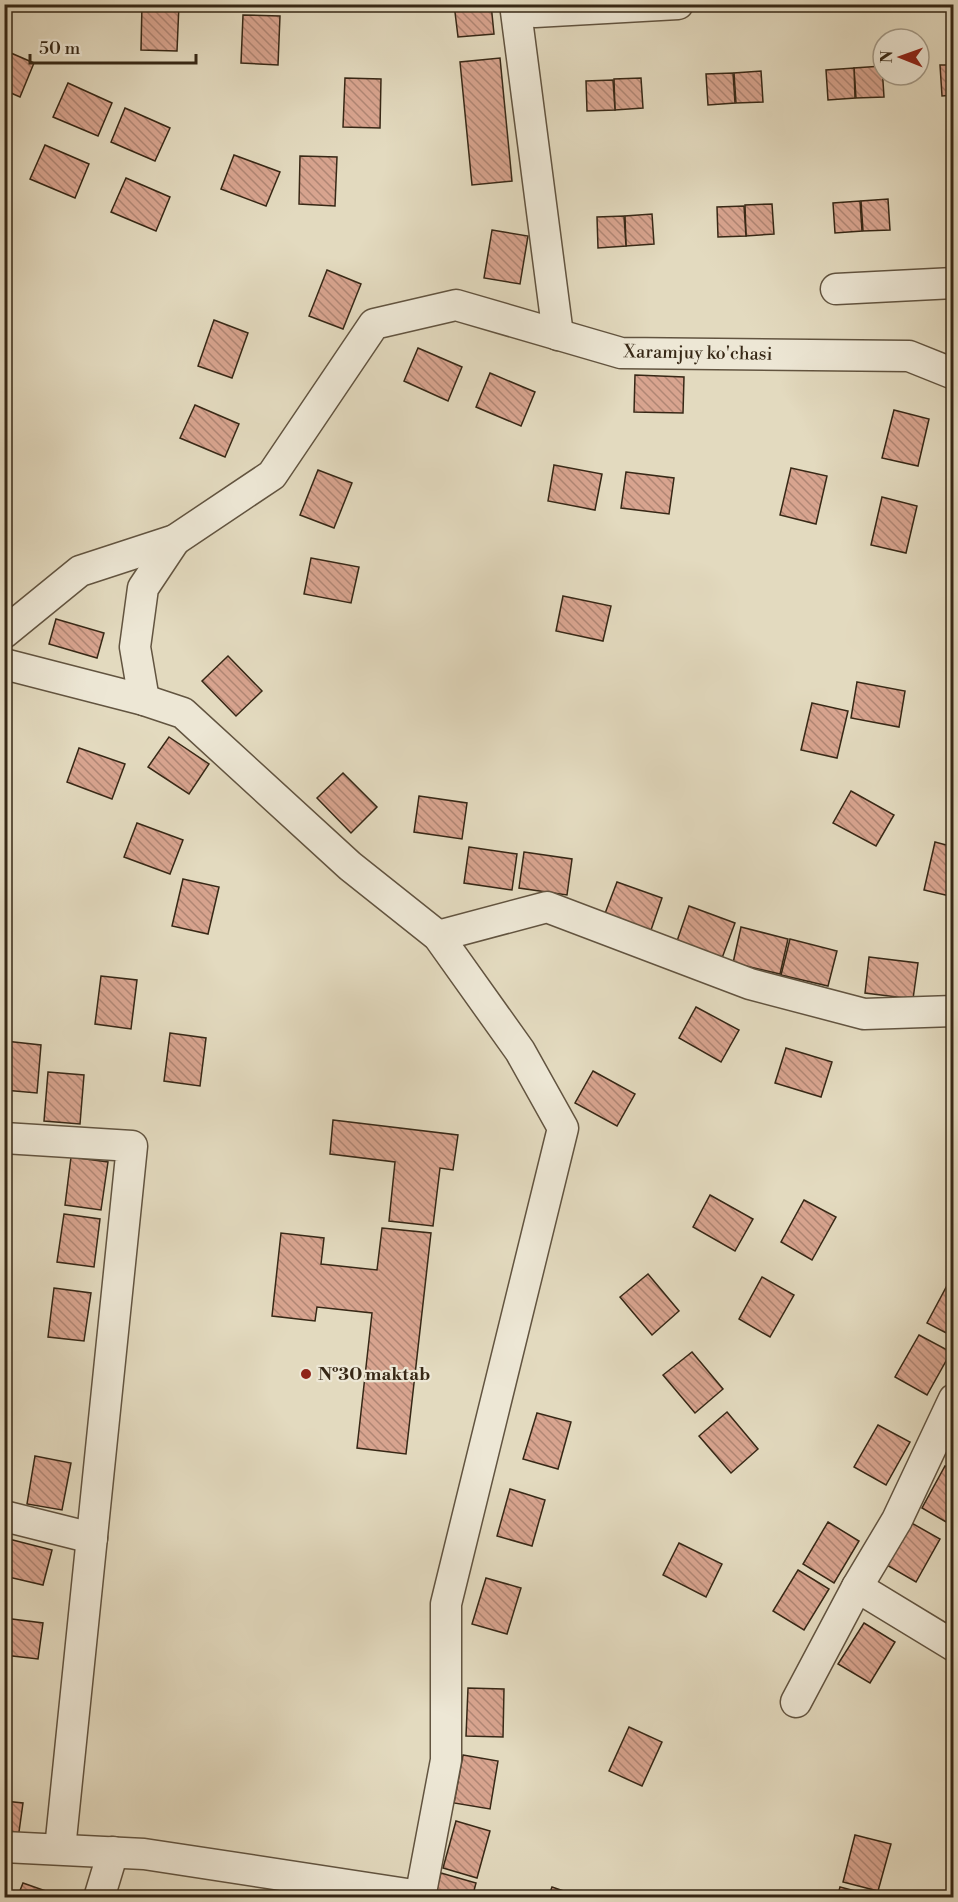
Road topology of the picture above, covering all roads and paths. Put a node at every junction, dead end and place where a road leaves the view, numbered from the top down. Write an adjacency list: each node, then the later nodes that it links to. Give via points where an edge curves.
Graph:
1 (678, 4): 2 (street)
2 (525, 8): 5 (street)
3 (954, 283): 4 (street)
4 (836, 289)
5 (558, 334): 6 (street, Xaramjuy ko'chasi, via 621,353 909,357); 7 (street, Xaramjuy ko'chasi, via 456,305 374,324 272,475)
6 (954, 374)
7 (175, 540): 8 (street, via 80,571); 10 (street, via 143,588 135,647)
8 (4, 633)
9 (4, 664): 10 (street)
10 (144, 700): 11 (street, via 183,713 350,866)
11 (438, 936): 12 (street, via 547,907 750,984 864,1014); 23 (street, via 520,1051 563,1128 446,1604 446,1760)
12 (954, 1011)
13 (4, 1138): 16 (street, via 132,1146)
14 (954, 1399): 17 (street, via 897,1520)
15 (4, 1516): 16 (street)
16 (92, 1538): 21 (street)
17 (857, 1587): 18 (street); 19 (street)
18 (954, 1646)
19 (796, 1702)
20 (4, 1847): 21 (street)
21 (60, 1850): 22 (street)
22 (113, 1852): 23 (street); 24 (street)
23 (420, 1897)
24 (99, 1898)

